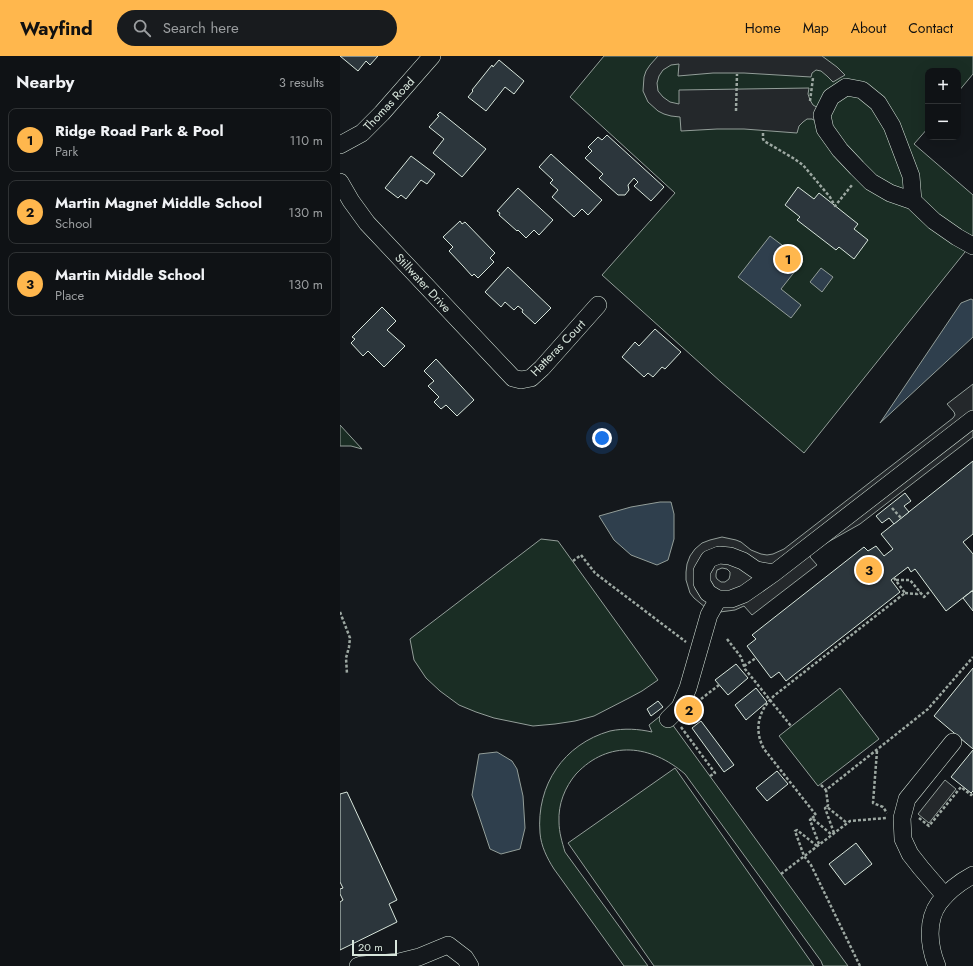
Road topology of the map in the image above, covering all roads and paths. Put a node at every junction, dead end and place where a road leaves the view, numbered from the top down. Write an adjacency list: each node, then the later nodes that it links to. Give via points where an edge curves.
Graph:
1 (432, 56): 7 (street, Thomas Road, via 362,133)
2 (737, 74): 5 (path)
3 (813, 78): 4 (path)
4 (812, 84)
5 (736, 111)
6 (763, 133): 8 (path, via 764,141 803,165 835,206)
7 (340, 145)
8 (855, 181)
9 (340, 182): 13 (street, Stillwater Drive, via 367,223)
10 (912, 201): 10 (street, via 911,176 892,126 878,103 862,90 846,86 831,97 822,115 825,129 840,150 871,182); 11 (street, via 934,221)
11 (973, 246)
12 (598, 305): 13 (street, Hatteras Court, via 531,378)
13 (513, 378)
14 (973, 419): 18 (street)
15 (892, 508): 16 (path)
16 (901, 518)
17 (573, 561): 25 (path, via 581,555 595,572)
18 (774, 573): 22 (street, via 744,594 731,599); 22 (street, via 756,570 730,556 719,555 709,559 702,571 702,582 708,593)
19 (931, 590): 20 (path, via 924,597)
20 (920, 592): 21 (path); 21 (path, via 910,580 894,579)
21 (905, 593): 32 (path)
22 (718, 599): 33 (street, via 709,615 688,688)
23 (340, 612): 29 (path, via 350,638)
24 (726, 639): 28 (path, via 741,657)
25 (691, 646)
26 (973, 657): 36 (path, via 928,709)
27 (756, 658): 28 (path)
28 (744, 666): 32 (path)
29 (346, 674)
30 (719, 685): 31 (path)
31 (705, 696)
32 (770, 700): 34 (path); 42 (path, via 759,722 760,742 816,815)
33 (674, 722): 37 (path, via 715,773)
34 (791, 726)
35 (954, 742): 50 (street, via 907,799 902,818 903,839 910,854)
36 (877, 750): 39 (path); 44 (path, via 873,803 883,807 889,818)
37 (710, 776)
38 (821, 784): 39 (path)
39 (826, 790): 41 (path)
40 (973, 793): 43 (path, via 971,795 961,787 929,826)
41 (827, 807): 44 (path); 45 (path, via 825,808)
42 (812, 818): 45 (path); 46 (path, via 810,820)
43 (916, 818)
44 (847, 823): 45 (path)
45 (833, 834): 46 (path)
46 (818, 845): 47 (path); 47 (path, via 795,831)
47 (804, 856): 48 (path); 53 (path)
48 (781, 874)
49 (973, 875): 50 (street, via 952,888)
50 (945, 896): 54 (street, via 935,910 931,924 930,939)
51 (358, 966): 52 (street, via 399,962 448,945 465,958)
52 (470, 966)
53 (860, 966)
54 (937, 966)

